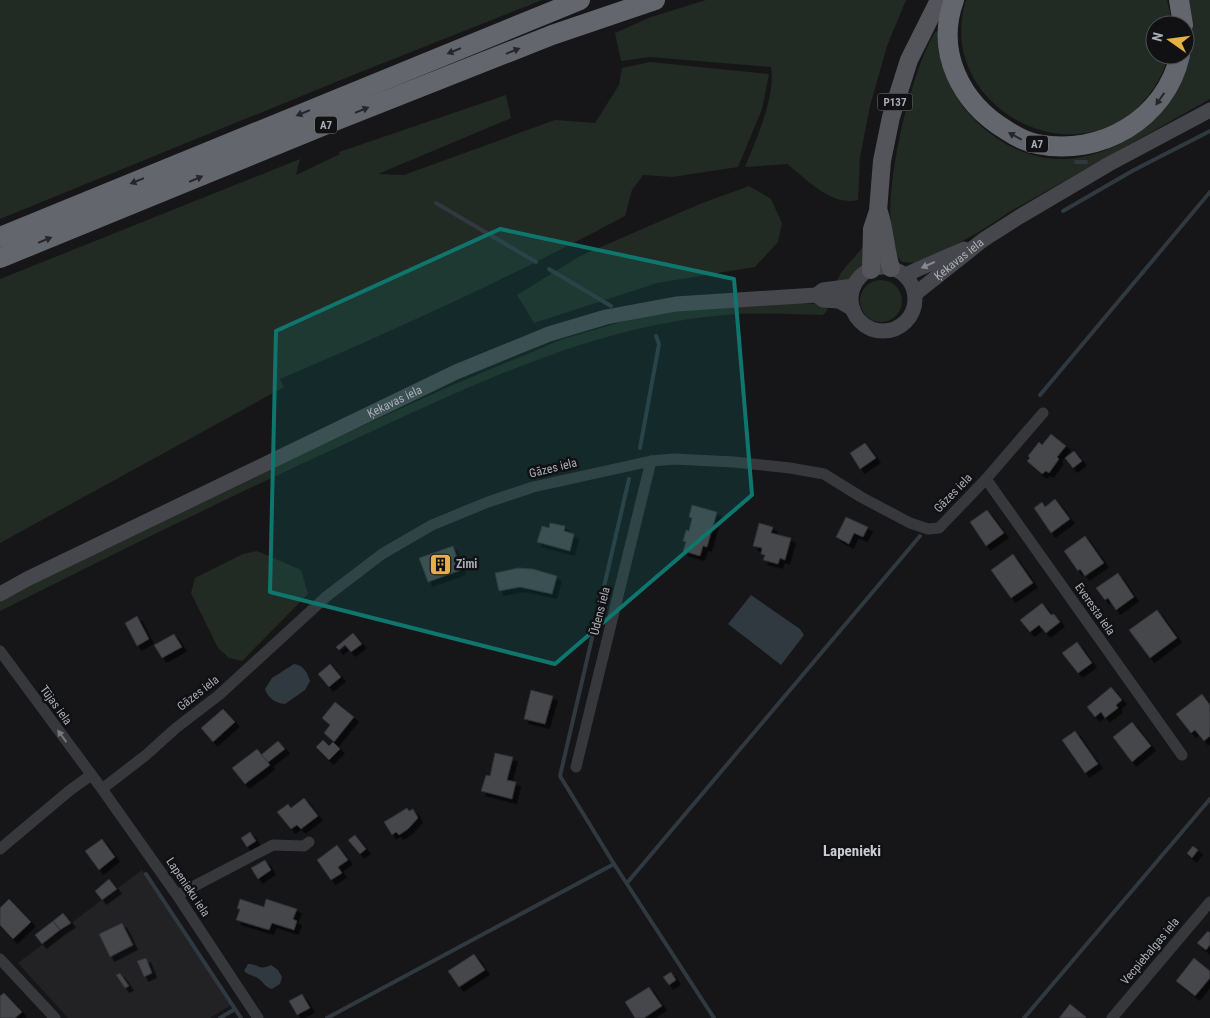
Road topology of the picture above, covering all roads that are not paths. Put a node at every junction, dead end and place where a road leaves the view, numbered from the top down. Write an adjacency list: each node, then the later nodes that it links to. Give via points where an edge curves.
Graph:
1 (580, 0): 10 (highway, A7, one-way to 10)
2 (655, 0): 12 (highway, A7, one-way to 2, via 337,120 543,39)
3 (939, 0): 9 (main road, P137, via 909,60 897,96 882,161)
4 (954, 0): 7 (highway, A7, one-way to 4, via 1162,98 1134,125 1086,145 1056,147 1036,144 997,125 968,98 951,62 947,41)
5 (1179, 0): 6 (highway)
6 (1181, 15)
7 (1176, 65)
8 (1210, 110): 11 (main road, via 1109,164)
9 (878, 211): 13 (main road, P137, via 872,229); 14 (main road, P137, via 884,226 886,251)
10 (0, 237)
11 (983, 240): 14 (main road, Ķekavas iela, one-way to 14); 16 (main road, Ķekavas iela)
12 (0, 258)
13 (870, 270): 14 (main road, Ķekavas iela, via 879,267); 15 (main road)
14 (898, 271): 16 (main road, Ķekavas iela, via 910,281)
15 (854, 286): 17 (main road, Ķekavas iela, via 823,290); 18 (main road, via 851,294)
16 (915, 294): 18 (main road, Ķekavas iela, via 912,314 896,329 874,330 864,325)
17 (816, 295): 18 (main road, Ķekavas iela, via 824,300 839,301); 22 (main road, Ķekavas iela, via 676,304 606,317 549,334 448,376)
18 (853, 309)
19 (1043, 413): 21 (street, Gāzes iela)
20 (650, 461): 21 (street, Gāzes iela, via 734,462 824,474 877,506 928,529 939,528); 25 (street, Ūdens iela); 27 (street, Gāzes iela, via 533,487 488,502 432,525 382,554 328,596 219,695)
21 (986, 479): 24 (street, Everesta iela)
22 (0, 594)
23 (0, 652): 26 (street, Tūjas iela, one-way to 23)
24 (1182, 755)
25 (576, 767)
26 (91, 775): 27 (street, Lapenieku iela); 29 (street)
27 (102, 789): 30 (street, Lapenieku iela)
28 (309, 842): 30 (street, via 304,846 273,845)
29 (0, 849)
30 (177, 895): 34 (street, Lapenieku iela)
31 (1210, 902): 35 (street, Vecpiebalgas iela)
32 (0, 960): 33 (street)
33 (54, 1018)
34 (258, 1018)
35 (1112, 1018)

